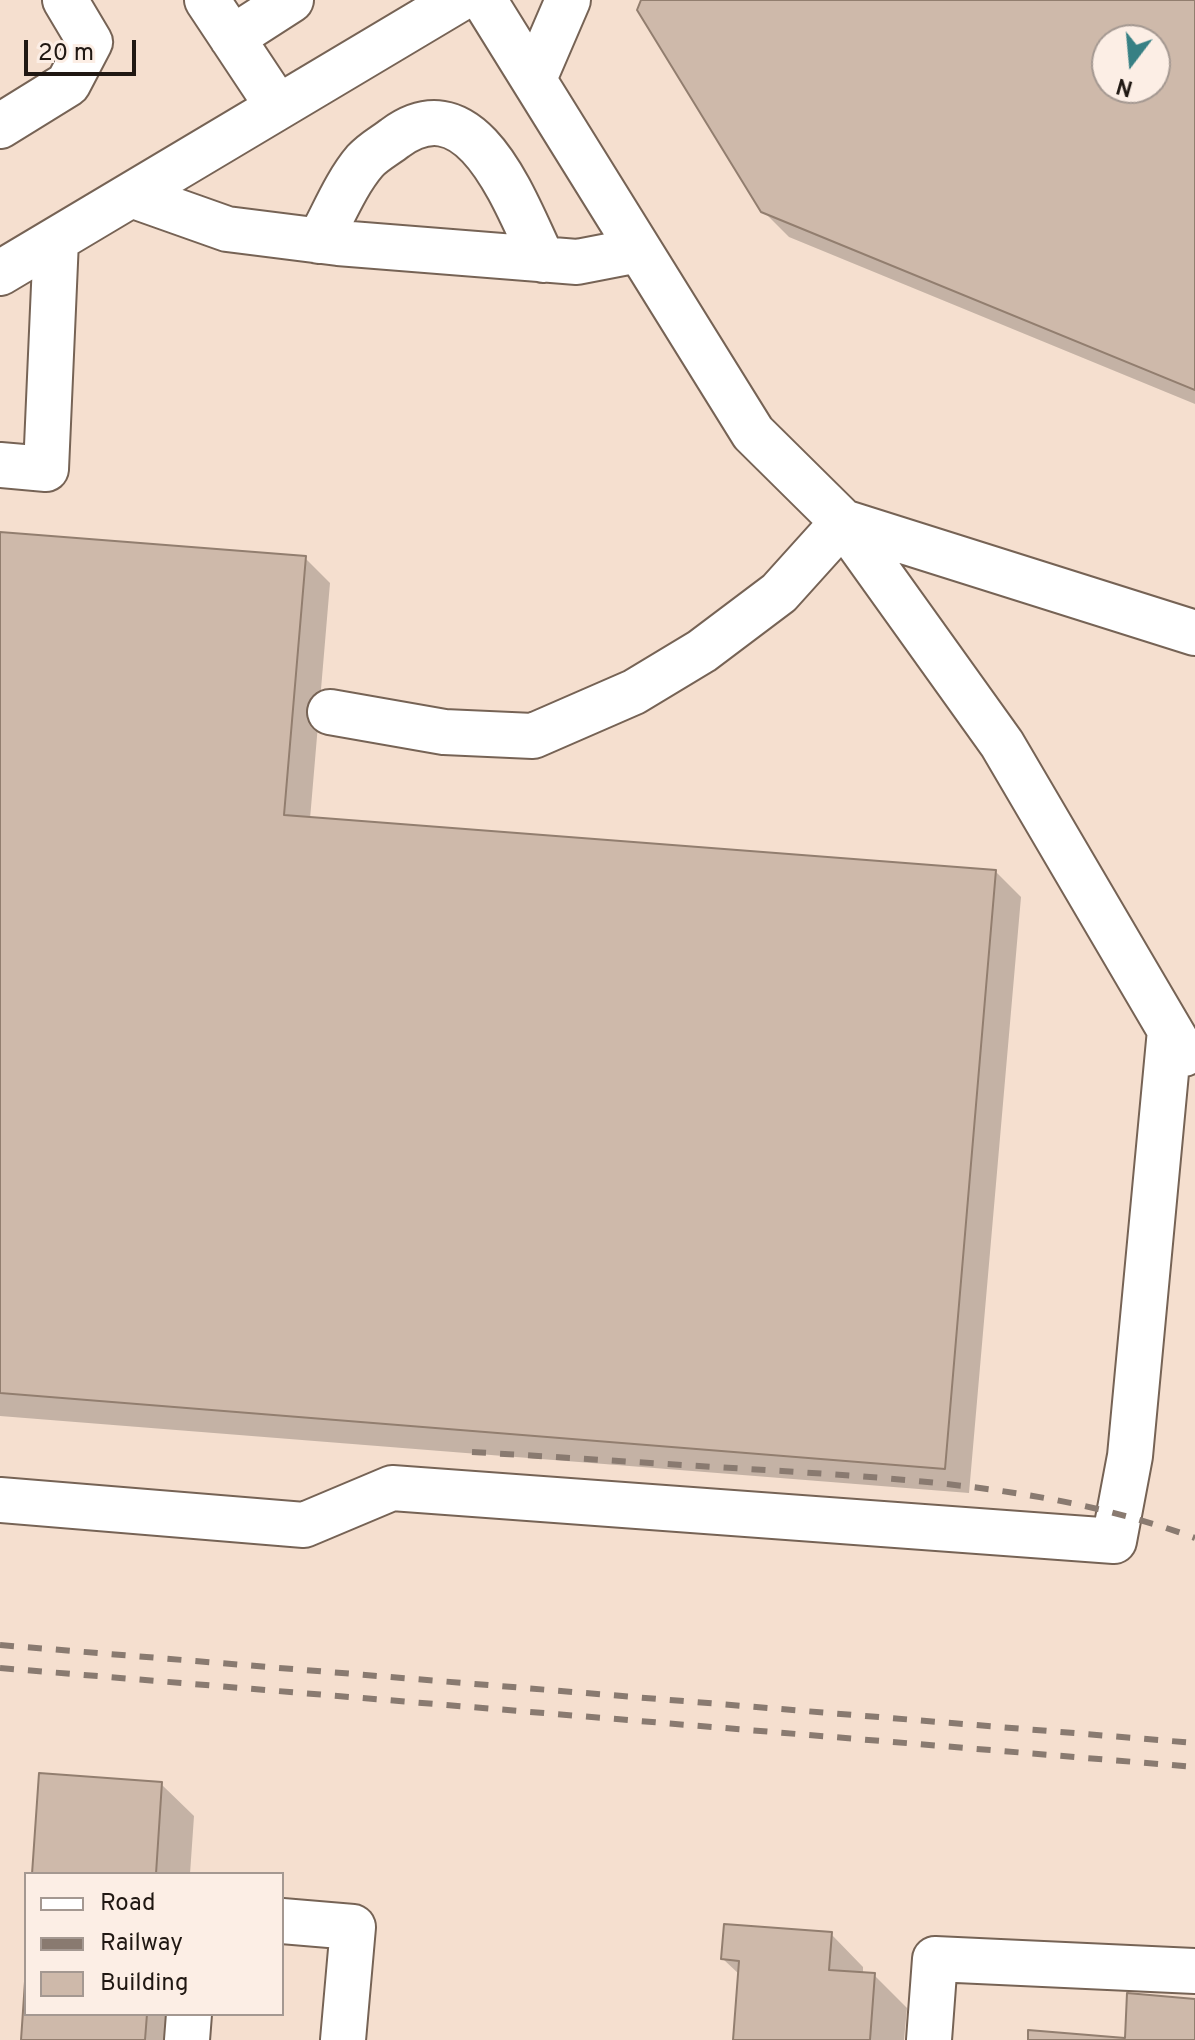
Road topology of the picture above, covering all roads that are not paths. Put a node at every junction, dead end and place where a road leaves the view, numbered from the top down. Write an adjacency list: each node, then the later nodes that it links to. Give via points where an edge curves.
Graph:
1 (65, 0): 10 (street, via 90,42 68,84)
2 (207, 0): 7 (street)
3 (291, 0): 7 (street)
4 (458, 0): 9 (street)
5 (484, 0): 8 (street)
6 (568, 0): 8 (street)
7 (232, 38): 9 (street)
8 (534, 79): 14 (street)
9 (278, 107): 11 (street)
10 (4, 116)
11 (131, 195): 12 (street); 13 (street, via 227,229)
12 (56, 240): 16 (street); 17 (street, via 46,469)
13 (319, 241): 15 (street); 15 (street, via 366,160 412,126 439,121 468,133 498,171)
14 (639, 250): 15 (street, via 577,262); 18 (street, via 753,433)
15 (543, 260)
16 (0, 273)
17 (0, 465)
18 (843, 522): 19 (street); 20 (street, via 779,593 702,651 634,692 533,736 444,732); 21 (street, via 1002,744)
19 (1195, 633)
20 (330, 712)
21 (1170, 1030): 22 (street); 23 (street, via 1130,1456 1114,1541 392,1488 304,1525)
22 (1195, 1073)
23 (0, 1500)
24 (284, 1921): 28 (street, via 353,1927)
25 (1195, 1971): 29 (street, via 935,1959)
26 (189, 2016): 27 (street)
27 (187, 2040)
28 (343, 2040)
29 (929, 2040)

